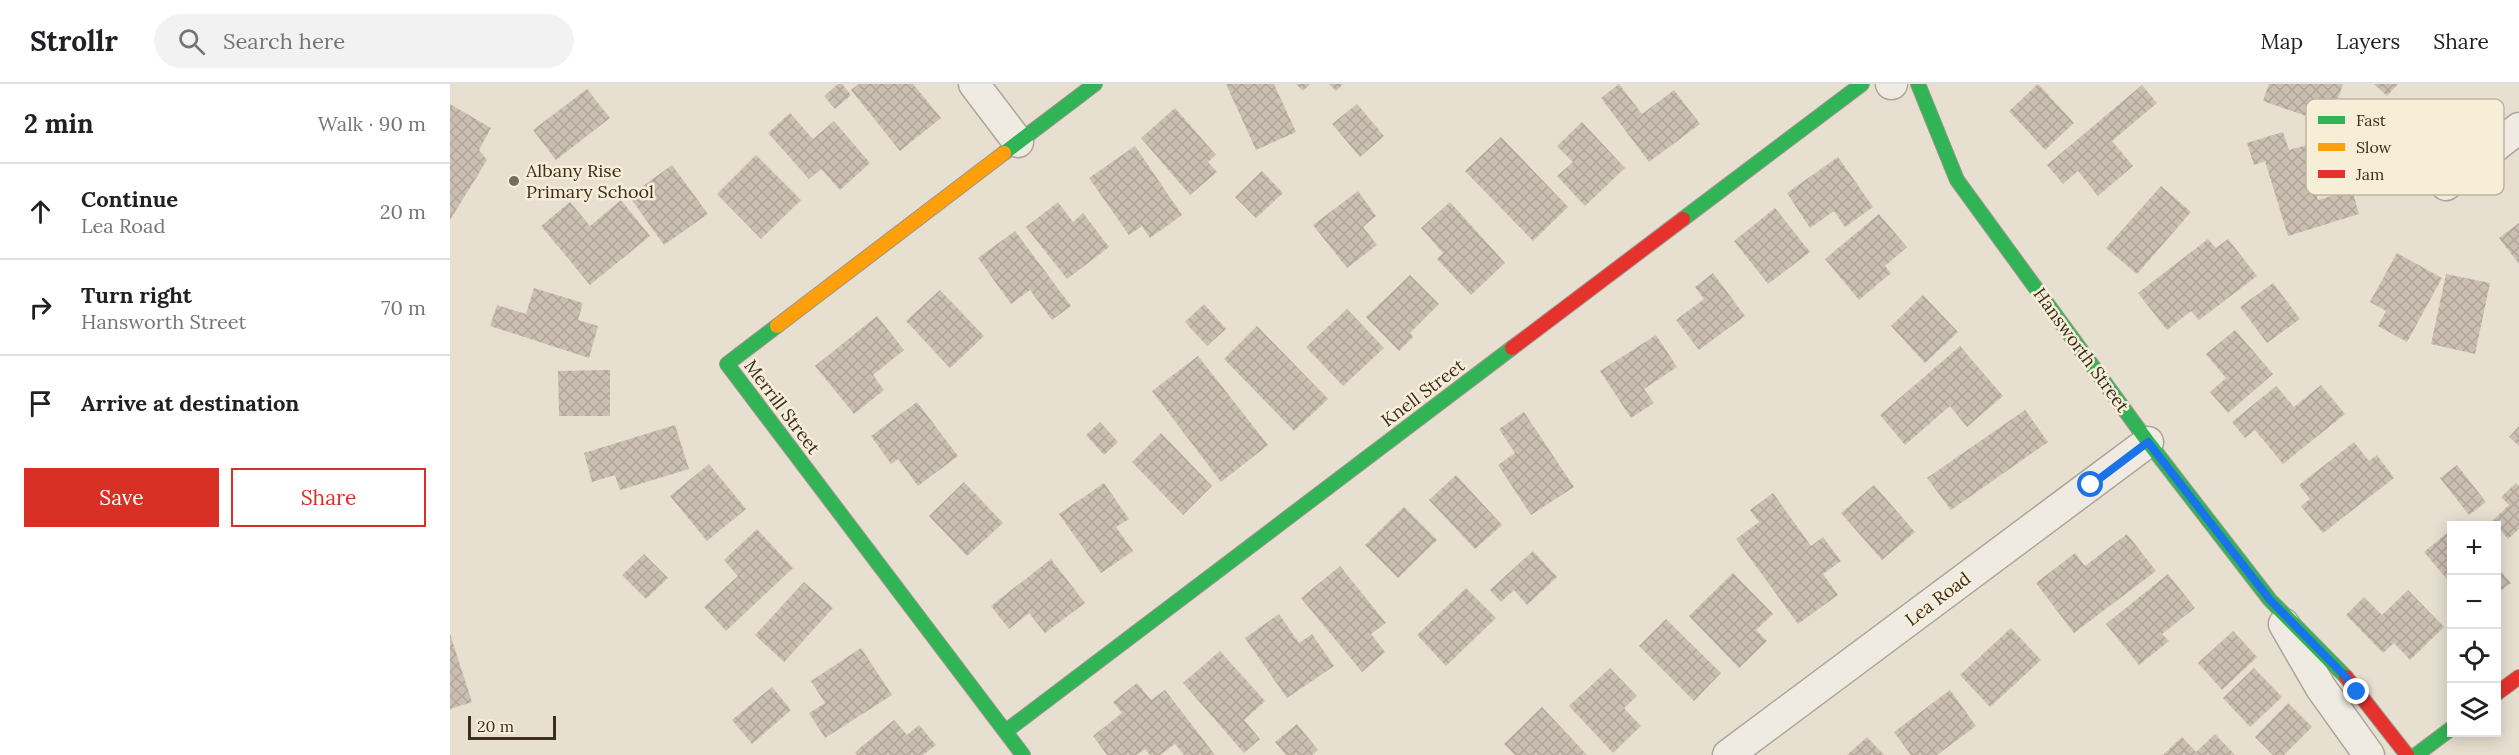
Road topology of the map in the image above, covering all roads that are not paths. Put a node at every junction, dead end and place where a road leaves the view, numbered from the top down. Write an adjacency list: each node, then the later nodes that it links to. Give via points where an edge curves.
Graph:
1 (974, 84): 7 (street)
2 (1095, 84): 7 (street, Merrill Street)
3 (1862, 84): 12 (street, Knell Street)
4 (1918, 84): 8 (street, Hansworth Street, via 1958,180)
5 (2519, 128): 6 (street)
6 (2504, 140)
7 (1018, 142): 12 (street, Merrill Street, via 727,363)
8 (2148, 442): 9 (street, Hansworth Street); 15 (street, Lea Road)
9 (2270, 600): 16 (street, Hansworth Street, via 2321,688); 17 (street, Hansworth Street, via 2345,676)
10 (2519, 677): 11 (street)
11 (2501, 690)
12 (1006, 731): 14 (street, Merrill Street)
13 (2447, 731): 18 (street)
14 (1023, 755)
15 (1728, 755)
16 (2369, 755)
17 (2407, 755)
18 (2416, 755)

